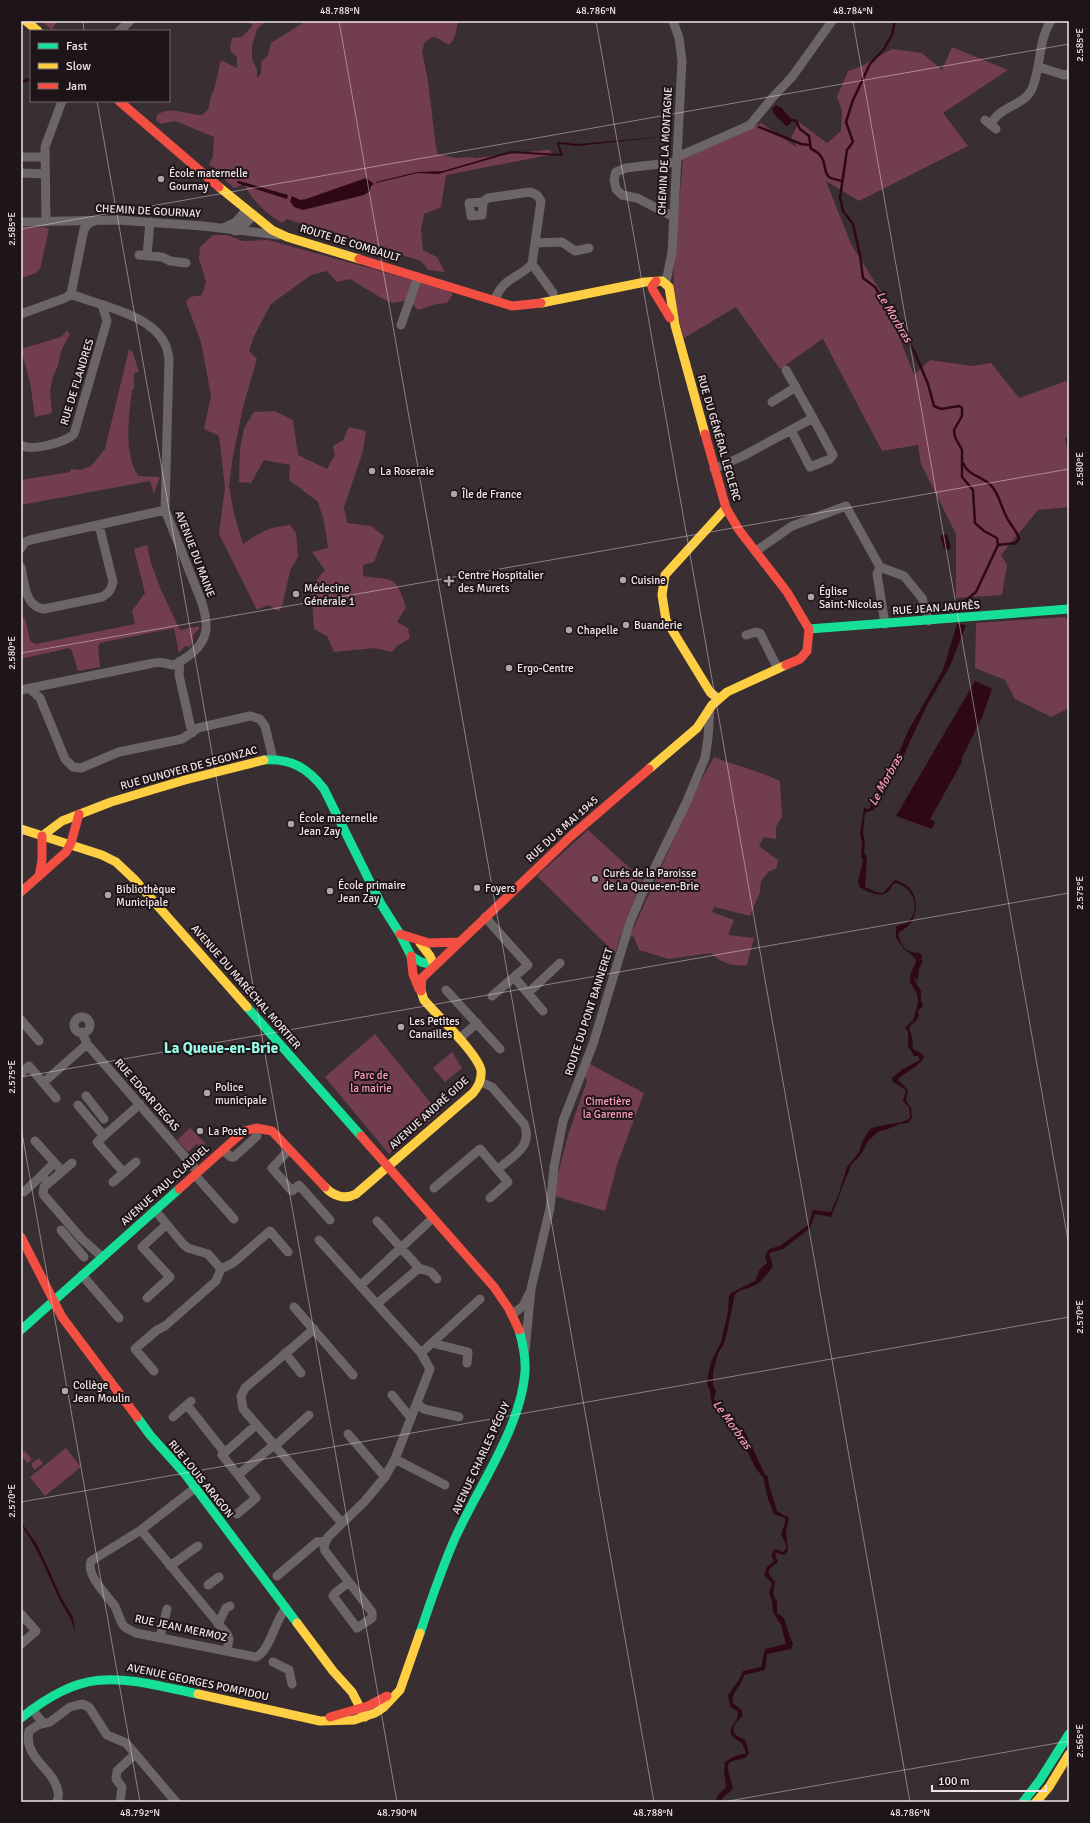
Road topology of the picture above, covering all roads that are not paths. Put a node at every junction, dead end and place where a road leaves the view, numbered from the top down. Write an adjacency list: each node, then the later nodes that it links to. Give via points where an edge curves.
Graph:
1 (26, 21): 6 (main road)
2 (130, 21): 7 (street)
3 (673, 21): 15 (street, CHEMIN DE LA MONTAGNE, via 682,61)
4 (832, 21): 15 (street, via 792,77 750,125)
5 (1052, 21): 8 (street, via 1046,28)
6 (37, 30)
7 (120, 30)
8 (1038, 67): 9 (street, via 1064,75); 12 (street, via 1032,89 1026,97 998,114)
9 (1069, 74)
10 (62, 102): 14 (street, via 46,141)
11 (120, 102): 19 (main road, ROUTE DE COMBAULT)
12 (990, 125)
13 (21, 157): 14 (street)
14 (45, 157): 17 (street)
15 (677, 160): 20 (street, CHEMIN DE LA MONTAGNE); 20 (street, via 626,168 616,172 614,179 616,188 622,195 637,198)
16 (21, 173): 17 (street)
17 (45, 174): 24 (street)
18 (482, 202): 30 (street, via 488,198 530,192 537,195 541,204)
19 (249, 213): 26 (street); 27 (street, via 241,228); 29 (main road, ROUTE DE COMBAULT)
20 (674, 217): 36 (street, CHEMIN DE LA MONTAGNE)
21 (95, 220): 22 (street, CHEMIN DE GOURNAY); 25 (street, CHEMIN DE GOURNAY); 28 (street, via 86,225)
22 (71, 221): 24 (street, CHEMIN DE GOURNAY); 28 (street, via 76,224)
23 (21, 222): 24 (street, CHEMIN DE GOURNAY)
24 (46, 222)
25 (150, 222): 26 (street, CHEMIN DE GOURNAY); 32 (street, via 143,255)
26 (223, 228): 27 (street, CHEMIN DE GOURNAY)
27 (235, 231): 29 (street, CHEMIN DE GOURNAY)
28 (82, 235): 39 (street)
29 (282, 235): 34 (main road, ROUTE DE COMBAULT)
30 (535, 243): 31 (street, via 562,242 575,251); 33 (street)
31 (589, 248)
32 (186, 263)
33 (532, 264): 38 (street); 41 (street, via 503,284)
34 (418, 276): 41 (main road, ROUTE DE COMBAULT); 44 (street)
35 (656, 281): 36 (main road, via 661,280); 37 (main road, ROUTE DE COMBAULT); 40 (main road, via 652,287)
36 (668, 286): 40 (main road, via 665,296); 45 (main road, RUE DU GÉNÉRAL LECLERC)
37 (617, 288): 40 (main road, ROUTE DE COMBAULT, via 644,289); 41 (main road, ROUTE DE COMBAULT, via 532,305 512,306)
38 (553, 293)
39 (71, 294): 42 (street, AVENUE DU MAINE); 43 (street)
40 (654, 294): 45 (main road, RUE DU GÉNÉRAL LECLERC)
41 (495, 300)
42 (102, 306): 51 (street, RUE DE FLANDRES, via 107,321 74,434 66,440 31,449); 54 (street, AVENUE DU MAINE, via 142,320 155,329 166,345 169,359)
43 (21, 314)
44 (401, 325)
45 (674, 325): 52 (main road, RUE DU GÉNÉRAL LECLERC)
46 (786, 370): 47 (street)
47 (796, 387): 48 (street); 49 (street)
48 (772, 402)
49 (813, 418): 50 (street); 50 (street, via 833,454 830,459 810,467)
50 (791, 430): 52 (street)
51 (21, 445)
52 (714, 469): 53 (main road, RUE DU GÉNÉRAL LECLERC)
53 (726, 508): 57 (main road, RUE DU GÉNÉRAL LECLERC); 70 (main road, via 665,575 662,594 666,620 710,692)
54 (165, 510): 55 (street); 65 (street, AVENUE DU MAINE, via 206,615 206,634 202,643 192,654)
55 (99, 525): 56 (street, via 30,540); 58 (street, via 113,582 108,594 44,610 38,609 29,601)
56 (21, 548)
57 (756, 551): 59 (street, via 792,526 846,506); 63 (main road, RUE DU GÉNÉRAL LECLERC, via 787,592)
58 (21, 567)
59 (880, 567): 61 (street, via 904,576 922,598); 62 (street, via 877,574)
60 (1069, 610): 61 (main road, RUE JEAN JAURÈS)
61 (929, 621): 62 (main road, RUE JEAN JAURÈS)
62 (885, 624): 63 (main road, RUE JEAN JAURÈS)
63 (809, 629): 66 (main road, via 807,651 804,656)
64 (746, 634): 66 (street, via 760,633)
65 (180, 661): 67 (street, via 173,665 163,662 148,664); 72 (street, via 178,675)
66 (778, 669): 70 (main road, via 727,692)
67 (46, 684): 68 (street); 69 (street)
68 (25, 689): 69 (street)
69 (40, 698): 72 (street, via 65,759 69,765 76,768 119,752 182,739)
70 (713, 704): 71 (main road, RUE DU 8 MAI 1945); 73 (street, ROUTE DU PONT BANNERET)
71 (697, 728): 73 (street, via 704,728); 81 (main road, RUE DU 8 MAI 1945, via 570,837)
72 (192, 733): 74 (street, via 198,728 250,716 256,717 265,726)
73 (708, 738): 150 (street, ROUTE DU PONT BANNERET, via 705,758 687,801 630,922 593,1044 563,1121 554,1167 550,1208)
74 (273, 759): 75 (main road, RUE DUNOYER DE SEGONZAC, via 147,790); 82 (main road, RUE DUNOYER DE SEGONZAC, via 299,765 324,789 381,904)
75 (79, 814): 77 (main road, RUE DUNOYER DE SEGONZAC, via 62,821); 78 (main road)
76 (21, 829): 77 (main road, AVENUE DU MARÉCHAL MORTIER)
77 (42, 836): 78 (main road, AVENUE DU MARÉCHAL MORTIER); 79 (main road)
78 (71, 845): 79 (main road); 118 (main road, AVENUE DU MARÉCHAL MORTIER, via 116,862 134,879)
79 (39, 876): 80 (main road)
80 (21, 892)
81 (485, 917): 83 (main road, RUE DU 8 MAI 1945); 88 (street, via 528,965)
82 (400, 934): 84 (main road); 85 (main road, RUE DUNOYER DE SEGONZAC)
83 (459, 942): 84 (main road); 87 (main road, RUE DU 8 MAI 1945)
84 (420, 943): 87 (main road)
85 (411, 956): 87 (main road); 91 (main road, RUE DUNOYER DE SEGONZAC, via 414,979)
86 (560, 963): 90 (street)
87 (434, 965): 91 (main road, RUE DU 8 MAI 1945, via 422,978)
88 (514, 977): 90 (street); 92 (street)
89 (446, 990): 95 (street)
90 (528, 993): 93 (street)
91 (422, 995): 97 (main road, AVENUE ANDRÉ GIDE)
92 (492, 996)
93 (543, 1011)
94 (21, 1020): 98 (street)
95 (477, 1023): 97 (street); 100 (street)
96 (82, 1032): 99 (street, RUE EDGAR DEGAS)
97 (459, 1039): 102 (main road, AVENUE ANDRÉ GIDE, via 479,1063)
98 (39, 1041)
99 (87, 1044): 103 (street); 106 (street, RUE EDGAR DEGAS)
100 (500, 1049)
101 (21, 1073): 103 (street, via 29,1066)
102 (481, 1082): 118 (main road, AVENUE ANDRÉ GIDE, via 473,1092); 120 (street, via 492,1087 527,1130 528,1138 525,1145)
103 (44, 1083): 105 (street)
104 (86, 1096): 108 (street)
105 (56, 1098)
106 (140, 1104): 111 (street); 123 (street, RUE EDGAR DEGAS)
107 (78, 1105): 109 (street)
108 (97, 1111): 109 (street); 110 (street)
109 (90, 1118): 111 (street)
110 (104, 1119)
111 (104, 1136): 122 (street, via 97,1142)
112 (257, 1136): 114 (street, via 234,1157)
113 (35, 1140): 121 (street)
114 (223, 1150): 115 (main road, AVENUE PAUL CLAUDEL, via 244,1131 256,1128 272,1131); 123 (main road, AVENUE PAUL CLAUDEL)
115 (289, 1150): 118 (main road, AVENUE PAUL CLAUDEL, via 331,1194 343,1197 356,1194); 133 (street, via 272,1168 292,1192 299,1185)
116 (136, 1162): 122 (street)
117 (72, 1163): 121 (street)
118 (388, 1166): 131 (main road, AVENUE CHARLES PÉGUY)
119 (50, 1167): 124 (street)
120 (498, 1169): 127 (street, via 480,1149); 129 (street, via 508,1182)
121 (62, 1171): 126 (street)
122 (124, 1173): 125 (street)
123 (196, 1173): 130 (main road, AVENUE PAUL CLAUDEL); 132 (street, RUE EDGAR DEGAS)
124 (42, 1175): 126 (street); 128 (street)
125 (113, 1182)
126 (48, 1183): 138 (street, via 42,1190 43,1194)
127 (434, 1188)
128 (24, 1192)
129 (490, 1198)
130 (155, 1210): 135 (street); 144 (main road, AVENUE PAUL CLAUDEL)
131 (434, 1218): 141 (street); 156 (main road, AVENUE CHARLES PÉGUY, via 494,1287)
132 (234, 1219)
133 (330, 1220)
134 (377, 1221): 141 (street)
135 (166, 1225): 146 (street, via 183,1244 208,1254); 151 (street, via 142,1247 170,1277)
136 (61, 1230): 140 (street)
137 (21, 1237): 153 (main road, RUE LOUIS ARAGON)
138 (81, 1238): 140 (street); 144 (street)
139 (319, 1240): 149 (street)
140 (74, 1245): 143 (street)
141 (402, 1248): 145 (street); 149 (street)
142 (288, 1252): 146 (street, via 270,1231 233,1263)
143 (84, 1257)
144 (102, 1257): 147 (main road, AVENUE PAUL CLAUDEL)
145 (419, 1268): 148 (street, via 431,1272); 154 (street)
146 (221, 1269): 165 (street, via 216,1281 165,1326 134,1349)
147 (82, 1275): 153 (main road, AVENUE PAUL CLAUDEL); 157 (street)
148 (437, 1279)
149 (362, 1285): 154 (street)
150 (531, 1289): 156 (street, via 523,1306); 161 (street, ROUTE DU PONT BANNERET)
151 (146, 1298)
152 (480, 1299): 160 (street)
153 (53, 1300): 159 (main road, AVENUE PAUL CLAUDEL); 182 (main road, RUE LOUIS ARAGON, via 60,1314 150,1435)
154 (378, 1303): 163 (street)
155 (294, 1307): 158 (street)
156 (513, 1314): 161 (main road, AVENUE CHARLES PÉGUY)
157 (119, 1318)
158 (314, 1329): 162 (street); 167 (street)
159 (21, 1330)
160 (432, 1343): 163 (street); 164 (street, via 468,1352)
161 (524, 1352): 204 (main road, AVENUE CHARLES PÉGUY, via 524,1386 516,1415 452,1547 400,1690 393,1700 371,1715)
162 (285, 1353): 166 (street); 174 (street, via 251,1381 241,1396 243,1409)
163 (422, 1353): 169 (street, via 430,1369)
164 (467, 1363)
165 (154, 1371)
166 (301, 1373)
167 (353, 1375)
168 (392, 1395): 173 (street)
169 (417, 1404): 172 (street, via 424,1409); 173 (street)
170 (309, 1416): 176 (street)
171 (173, 1417): 177 (street, via 189,1403)
172 (459, 1417)
173 (411, 1418): 178 (street)
174 (256, 1425): 176 (street); 177 (street)
175 (348, 1434): 180 (street)
176 (275, 1445): 179 (street); 184 (street)
177 (225, 1453): 179 (street, via 222,1455)
178 (395, 1459): 180 (street); 181 (street)
179 (238, 1475): 183 (street, via 256,1498)
180 (385, 1477): 184 (street)
181 (445, 1485)
182 (195, 1488): 185 (street, RUE JEAN MERMOZ); 194 (main road, RUE LOUIS ARAGON)
183 (237, 1514)
184 (342, 1523): 186 (street)
185 (141, 1530): 188 (street); 198 (street, RUE JEAN MERMOZ, via 91,1561 90,1566 99,1587 127,1629)
186 (325, 1541): 189 (street, via 317,1542); 191 (street, via 325,1551)
187 (198, 1546): 188 (street)
188 (170, 1566): 192 (street)
189 (278, 1576)
190 (219, 1577): 192 (street)
191 (349, 1582): 191 (street, via 373,1616 357,1628 333,1596)
192 (196, 1595): 197 (street)
193 (230, 1606): 197 (street, via 226,1608)
194 (286, 1608): 201 (street, via 280,1615 269,1641); 204 (main road, RUE LOUIS ARAGON, via 333,1671 342,1679)
195 (167, 1609): 198 (street)
196 (21, 1614): 199 (street, via 36,1631)
197 (218, 1624): 200 (street, via 229,1638)
198 (160, 1637): 200 (street, RUE JEAN MERMOZ)
199 (21, 1644)
200 (227, 1650): 201 (street, RUE JEAN MERMOZ)
201 (267, 1659): 202 (street, via 289,1670)
202 (292, 1684)
203 (32, 1708): 204 (main road, AVENUE GEORGES POMPIDOU, via 68,1687 118,1678 309,1718); 205 (main road, AVENUE GEORGES POMPIDOU); 206 (street)
204 (359, 1714)
205 (22, 1717): 207 (street)
206 (43, 1723): 207 (street); 209 (street, via 50,1722 70,1707 82,1704 89,1707 107,1735 126,1742)
207 (33, 1727): 211 (street, via 29,1731 30,1748 53,1781 58,1792)
208 (1069, 1734): 214 (main road)
209 (135, 1754): 212 (street, via 117,1772 116,1778 122,1787); 213 (street)
210 (1069, 1754): 215 (main road)
211 (57, 1802)
212 (120, 1802)
213 (176, 1802)
214 (1023, 1802)
215 (1036, 1802)

